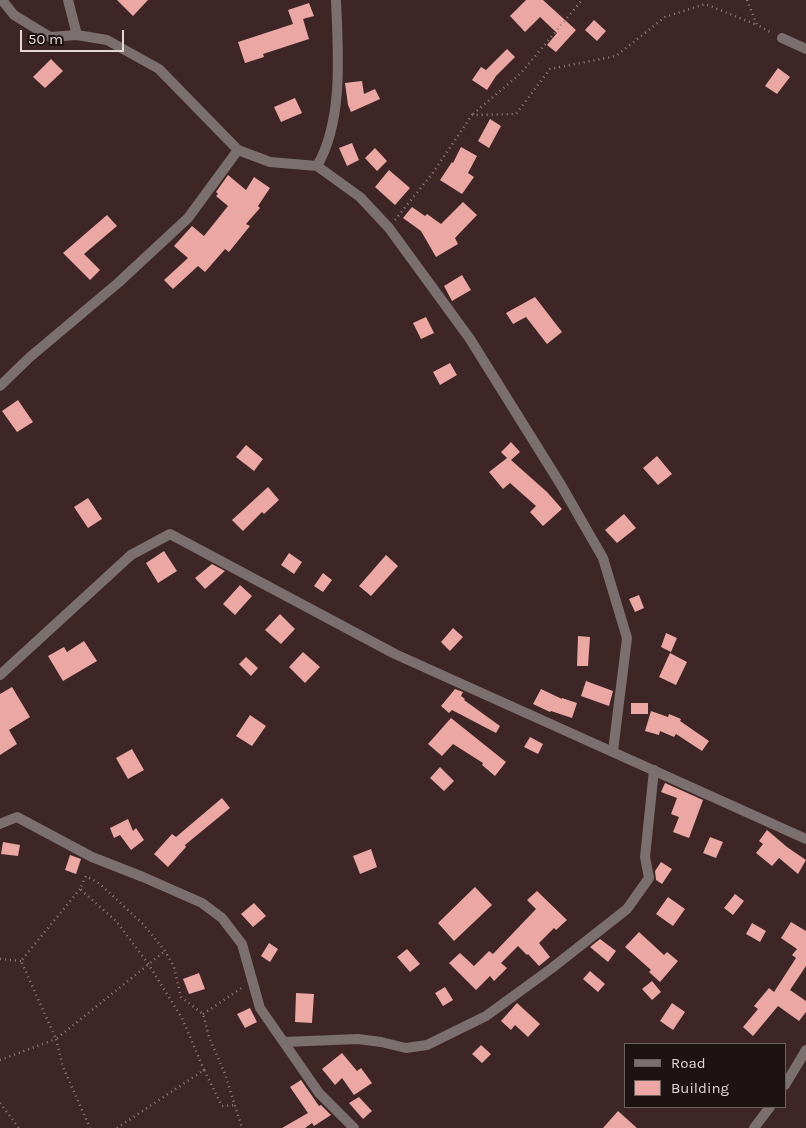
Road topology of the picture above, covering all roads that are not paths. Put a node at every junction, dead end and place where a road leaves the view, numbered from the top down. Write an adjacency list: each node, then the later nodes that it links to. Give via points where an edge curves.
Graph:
1 (2, 0): 4 (street, via 14,15 50,36)
2 (68, 0): 4 (street)
3 (336, 0): 8 (street, via 339,67 336,95 325,153)
4 (77, 35): 7 (street, via 107,40 159,69)
5 (782, 38): 6 (street)
6 (806, 49)
7 (238, 150): 8 (street, via 270,162); 9 (street, via 188,218)
8 (318, 166): 11 (street, via 360,197 389,228 470,339 603,558 627,638)
9 (0, 386)
10 (0, 676): 11 (street, via 131,555 170,534 395,654)
11 (613, 752): 12 (street)
12 (654, 770): 14 (street); 15 (street, via 645,857 649,878 627,909 552,968 486,1016 427,1045 406,1048 358,1039)
13 (0, 824): 15 (street, via 17,817 92,857 202,903 222,918 242,944 260,1008)
14 (806, 838)
15 (284, 1042): 19 (street, via 320,1093)
16 (806, 1050): 17 (street)
17 (786, 1084)
18 (769, 1108): 20 (street)
19 (354, 1128)
20 (754, 1128)

